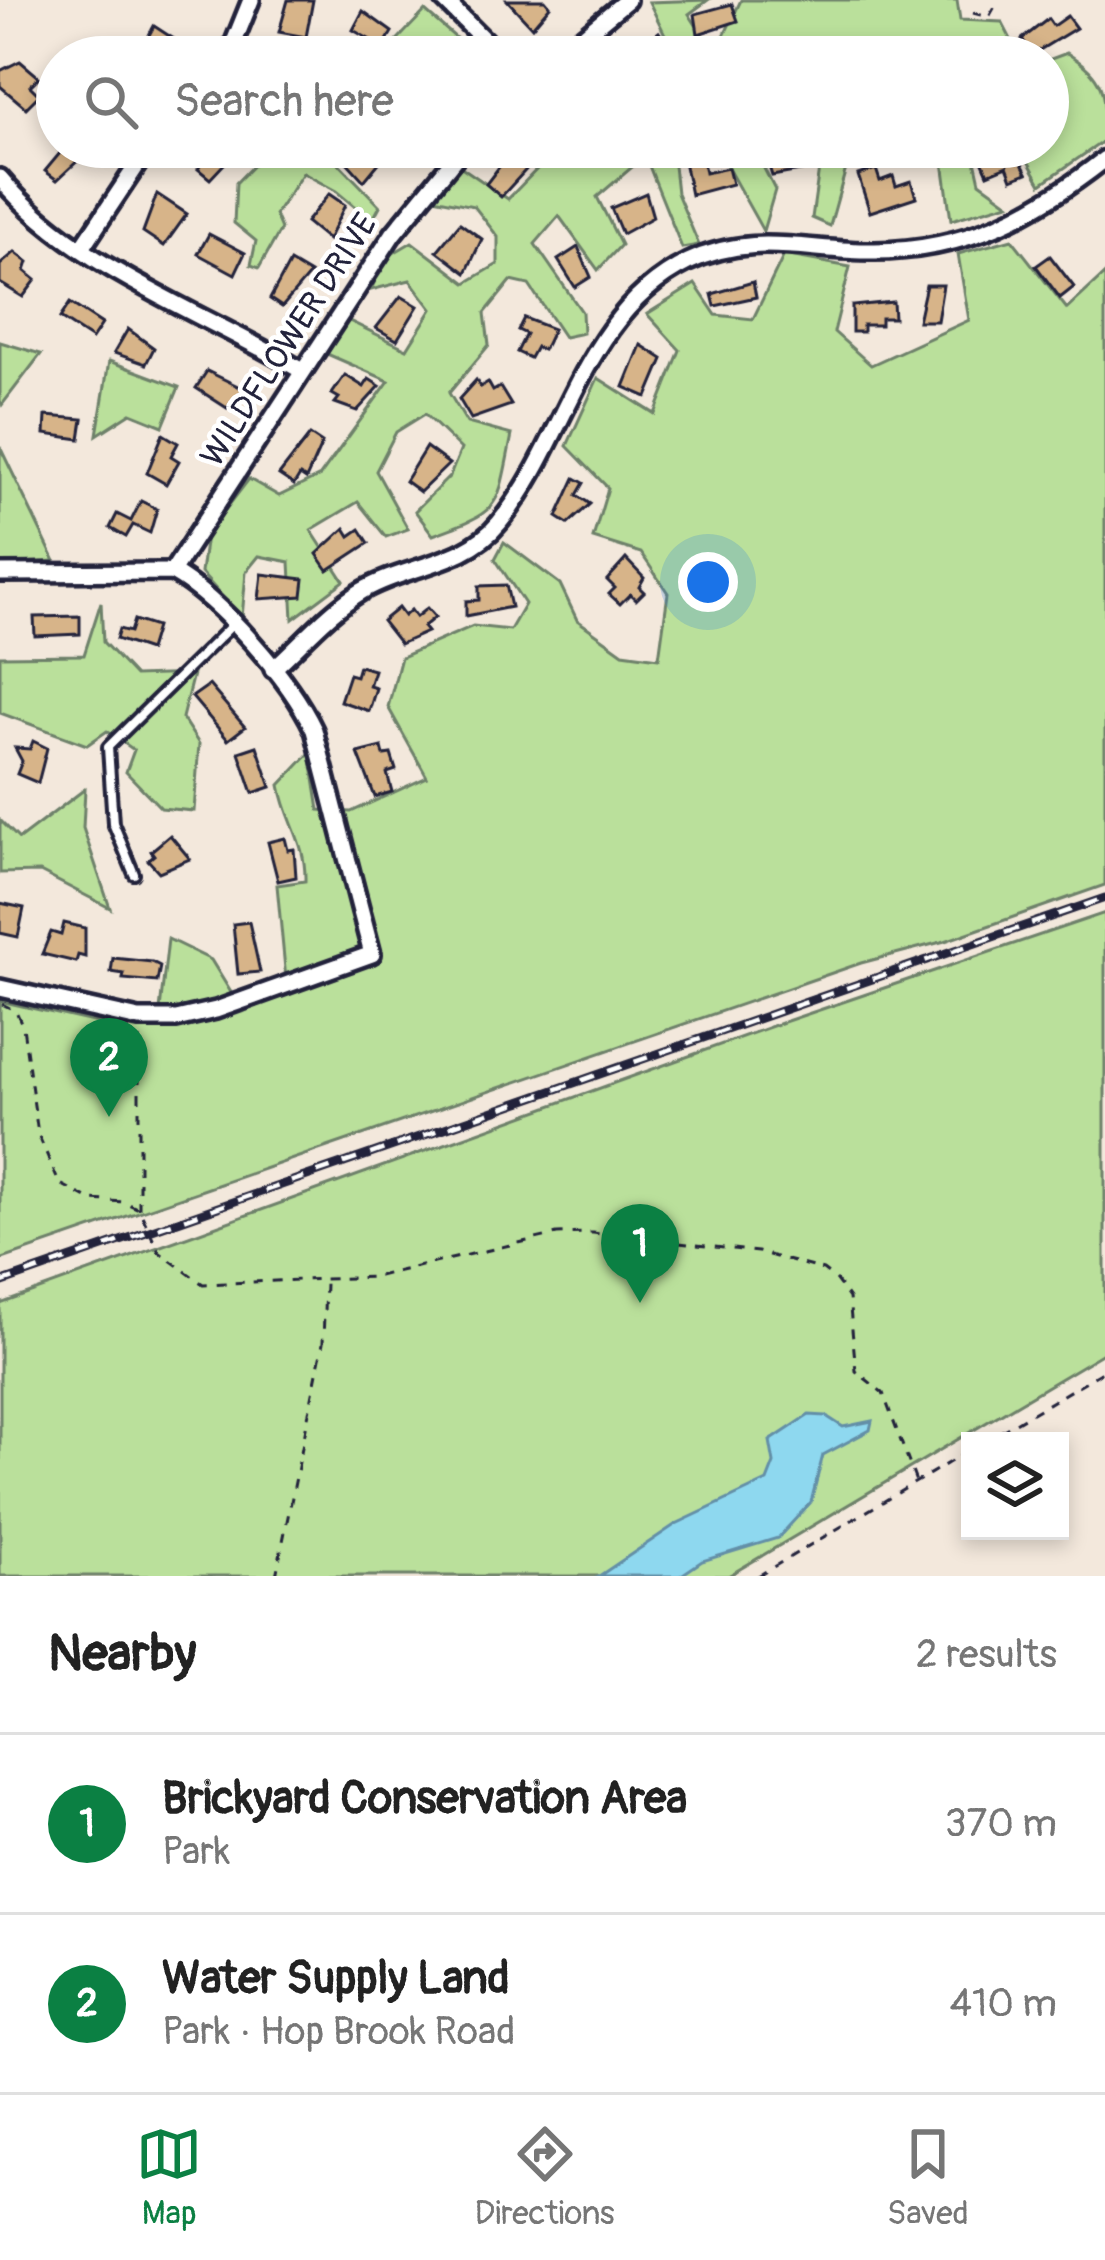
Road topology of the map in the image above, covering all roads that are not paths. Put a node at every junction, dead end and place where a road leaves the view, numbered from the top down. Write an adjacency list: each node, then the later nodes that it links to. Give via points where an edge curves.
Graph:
1 (250, 0): 4 (street)
2 (444, 0): 5 (street)
3 (627, 0): 6 (street)
4 (236, 36)
5 (480, 36)
6 (583, 36)
7 (1105, 159): 16 (street, via 1007,225 942,246 872,252 761,242 673,270 610,331 524,488 488,535 358,594)
8 (135, 168): 11 (street)
9 (447, 168): 12 (street, WILDFLOWER DRIVE)
10 (0, 178): 11 (street)
11 (82, 248): 12 (street)
12 (302, 371): 13 (street, WILDFLOWER DRIVE)
13 (172, 572): 14 (street); 15 (street)
14 (0, 573)
15 (232, 625): 16 (street); 17 (lane, via 108,747 113,824)
16 (274, 669): 18 (street, via 322,752 372,954 216,1010 139,1019)
17 (134, 874)
18 (0, 988)

